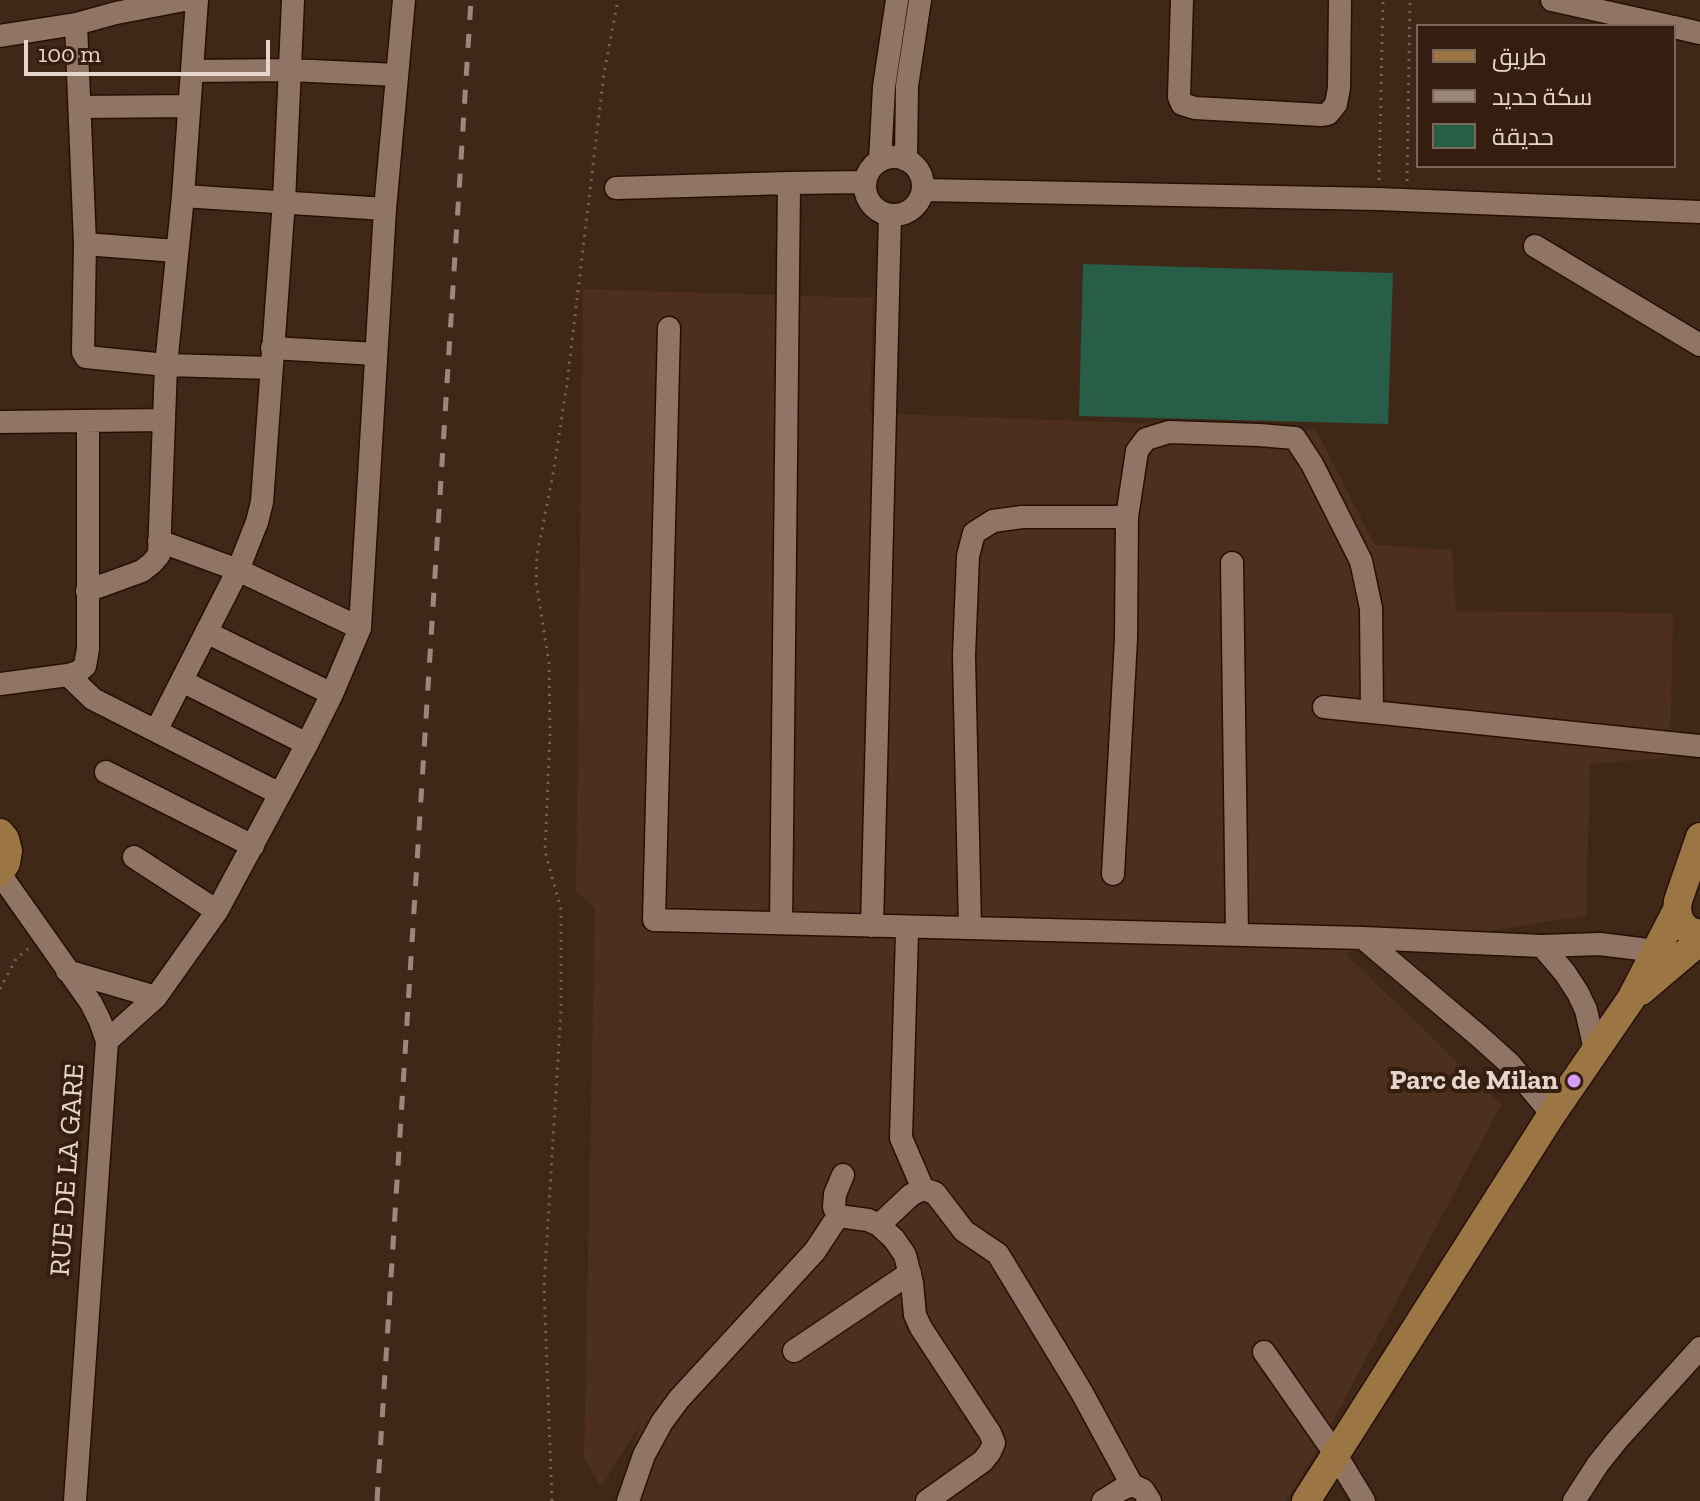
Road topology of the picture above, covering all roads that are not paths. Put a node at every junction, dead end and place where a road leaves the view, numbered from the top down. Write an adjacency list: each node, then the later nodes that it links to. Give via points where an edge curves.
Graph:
1 (184, 0): 10 (street)
2 (197, 0): 17 (street)
3 (293, 0): 16 (street)
4 (404, 0): 18 (street)
5 (897, 0): 22 (street)
6 (920, 0): 21 (street, via 907,86)
7 (1182, 0): 8 (street, via 1182,104 1322,115 1336,104 1339,88)
8 (1340, 0)
9 (1552, 0): 12 (street)
10 (115, 7): 11 (street)
11 (76, 24): 15 (street); 20 (street)
12 (1659, 24)
13 (1676, 28): 14 (street)
14 (1700, 33)
15 (0, 36)
16 (290, 70): 17 (street); 18 (street); 28 (street)
17 (192, 71): 19 (street)
18 (397, 75): 29 (street)
19 (189, 106): 20 (street); 27 (street)
20 (80, 107): 32 (street)
21 (906, 160): 22 (street); 26 (street, via 919,172)
22 (880, 161): 23 (street)
23 (865, 182): 24 (street); 31 (street, via 874,207)
24 (789, 183): 25 (street); 69 (street)
25 (616, 188)
26 (923, 190): 30 (street); 31 (street, via 908,212)
27 (183, 196): 28 (street); 34 (street)
28 (284, 201): 29 (street); 38 (street)
29 (385, 209): 37 (street)
30 (1700, 212)
31 (890, 215): 70 (street)
32 (85, 244): 34 (street); 39 (street, via 86,357)
33 (1535, 246): 36 (street)
34 (176, 251): 39 (street)
35 (669, 328): 69 (street, via 654,920)
36 (1700, 345)
37 (376, 354): 38 (street); 48 (street)
38 (272, 358): 39 (street); 46 (street, via 262,502)
39 (166, 365): 40 (street)
40 (163, 420): 41 (street); 44 (street)
41 (88, 421): 42 (street); 47 (street)
42 (0, 422)
43 (1127, 517): 55 (street, via 1137,451 1146,439 1169,432 1295,438 1361,561 1371,608); 66 (street); 71 (street, via 1022,517 993,521 974,533 968,556 964,656)
44 (159, 541): 46 (street); 47 (street, via 159,555 142,571)
45 (1232, 563): 74 (street)
46 (238, 570): 48 (street); 49 (street)
47 (87, 591): 50 (street, via 87,658 85,666)
48 (360, 628): 53 (street)
49 (206, 632): 51 (street); 53 (street)
50 (68, 675): 52 (street); 56 (street, via 93,699)
51 (182, 681): 56 (street); 57 (street)
52 (0, 684)
53 (332, 694): 57 (street)
54 (1324, 707): 55 (street)
55 (1372, 712): 58 (street)
56 (156, 731): 60 (street)
57 (307, 744): 60 (street)
58 (1700, 746)
59 (106, 772): 63 (street)
60 (280, 794): 63 (street)
61 (0, 833): 65 (main road, via 8,851)
62 (1700, 837): 67 (main road)
63 (253, 846): 68 (street)
64 (134, 857): 68 (street)
65 (0, 873): 79 (street, RUE DE LA GARE)
66 (1113, 874)
67 (1686, 895): 73 (main road, via 1679,919); 78 (main road)
68 (217, 911): 80 (street)
69 (781, 923): 70 (street)
70 (872, 926): 71 (street)
71 (970, 928): 74 (street)
72 (907, 933): 86 (street, via 901,1138)
73 (1700, 934)
74 (1237, 935): 75 (street)
75 (1363, 938): 77 (street); 84 (street, via 1510,1064)
76 (1700, 941): 81 (main road)
77 (1542, 946): 78 (street, via 1600,944); 83 (street, via 1578,993)
78 (1656, 951): 81 (main road)
79 (67, 971): 80 (street); 82 (street, RUE DE LA GARE, via 91,1003)
80 (156, 997): 82 (street)
81 (1631, 999): 83 (main road)
82 (107, 1041): 95 (street, RUE DE LA GARE)
83 (1595, 1050): 84 (main road)
84 (1552, 1114): 93 (main road)
85 (843, 1175): 87 (street, via 835,1194)
86 (923, 1189): 88 (street); 94 (street, via 935,1193 964,1231 998,1254)
87 (838, 1216): 88 (street); 96 (street, via 815,1251 662,1422)
88 (879, 1225): 89 (street, via 905,1255)
89 (910, 1273): 91 (street); 97 (street, via 921,1328 994,1443 983,1461)
90 (1700, 1348): 102 (street, via 1618,1439)
91 (794, 1351)
92 (1264, 1352): 93 (street)
93 (1336, 1455): 100 (main road); 101 (street)
94 (1132, 1485): 98 (street); 99 (street)
95 (75, 1501)
96 (628, 1501)
97 (927, 1501)
98 (1103, 1501)
99 (1150, 1501)
100 (1306, 1501)
101 (1364, 1501)
102 (1574, 1501)

